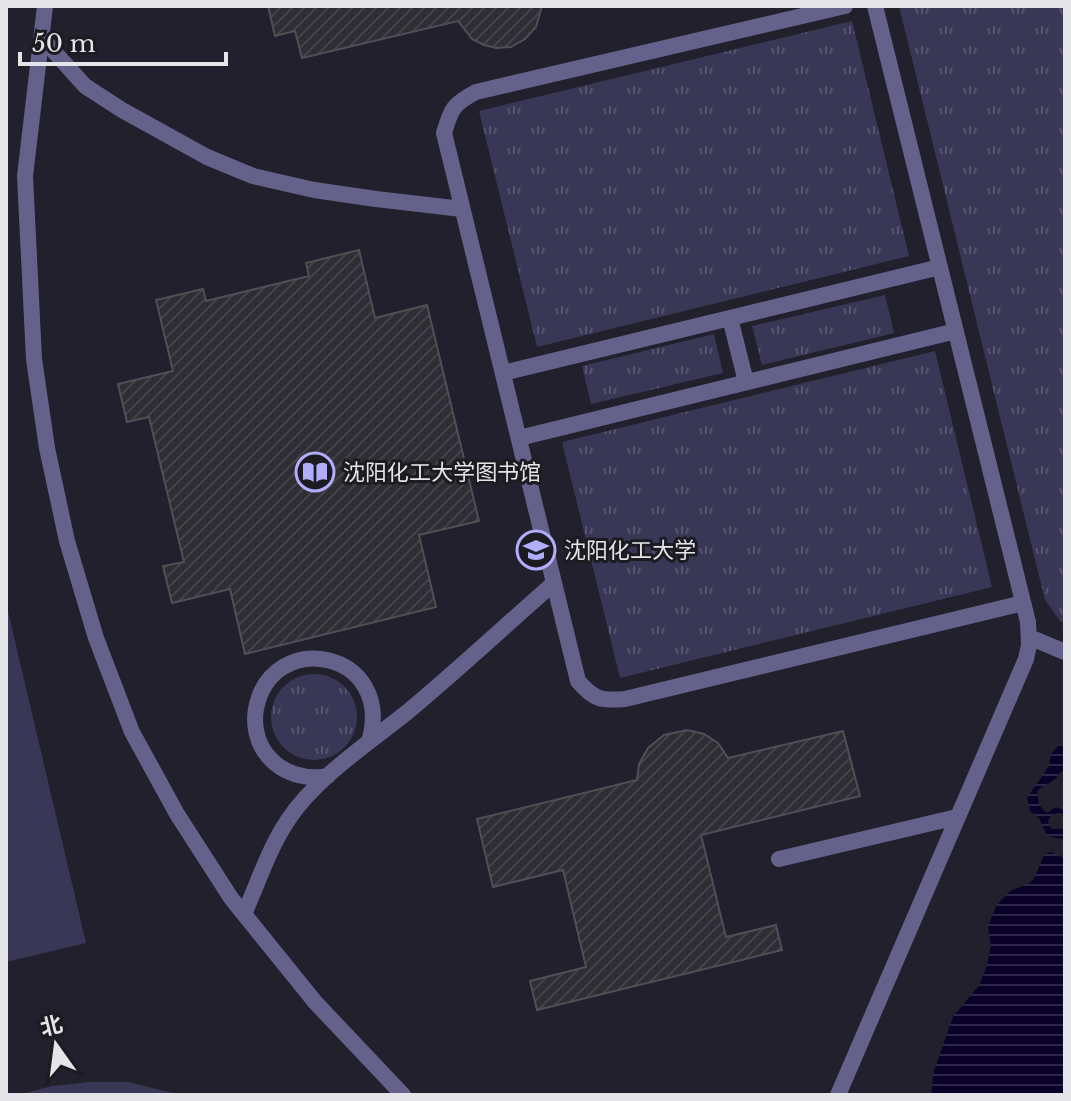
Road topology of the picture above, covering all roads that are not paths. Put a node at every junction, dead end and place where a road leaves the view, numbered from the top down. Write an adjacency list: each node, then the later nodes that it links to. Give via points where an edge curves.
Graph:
1 (45, 6): 4 (street)
2 (845, 6): 5 (street, via 476,92 459,101 444,133)
3 (875, 6): 6 (street)
4 (41, 37): 5 (street, via 85,86 162,134 253,176 314,190); 20 (street, via 25,176 33,344 67,541 132,732 183,823)
5 (462, 209): 9 (street)
6 (940, 267): 7 (street); 8 (street)
7 (730, 318): 9 (street); 10 (street)
8 (956, 331): 10 (street); 13 (street)
9 (503, 373): 11 (street)
10 (746, 382): 11 (street)
11 (519, 438): 12 (street)
12 (554, 583): 13 (street, via 578,681 589,694 606,701); 16 (street)
13 (1023, 603): 14 (street)
14 (1029, 637): 15 (street); 18 (street, via 1026,659)
15 (1065, 652)
16 (369, 742): 17 (street); 17 (street, via 374,708 368,689 340,664 302,659 268,679 254,717 267,755 302,777)
17 (328, 776): 20 (street, via 288,820)
18 (957, 817): 19 (street); 22 (street)
19 (779, 859)
20 (244, 914): 21 (street, via 315,1002)
21 (403, 1095)
22 (838, 1095)

